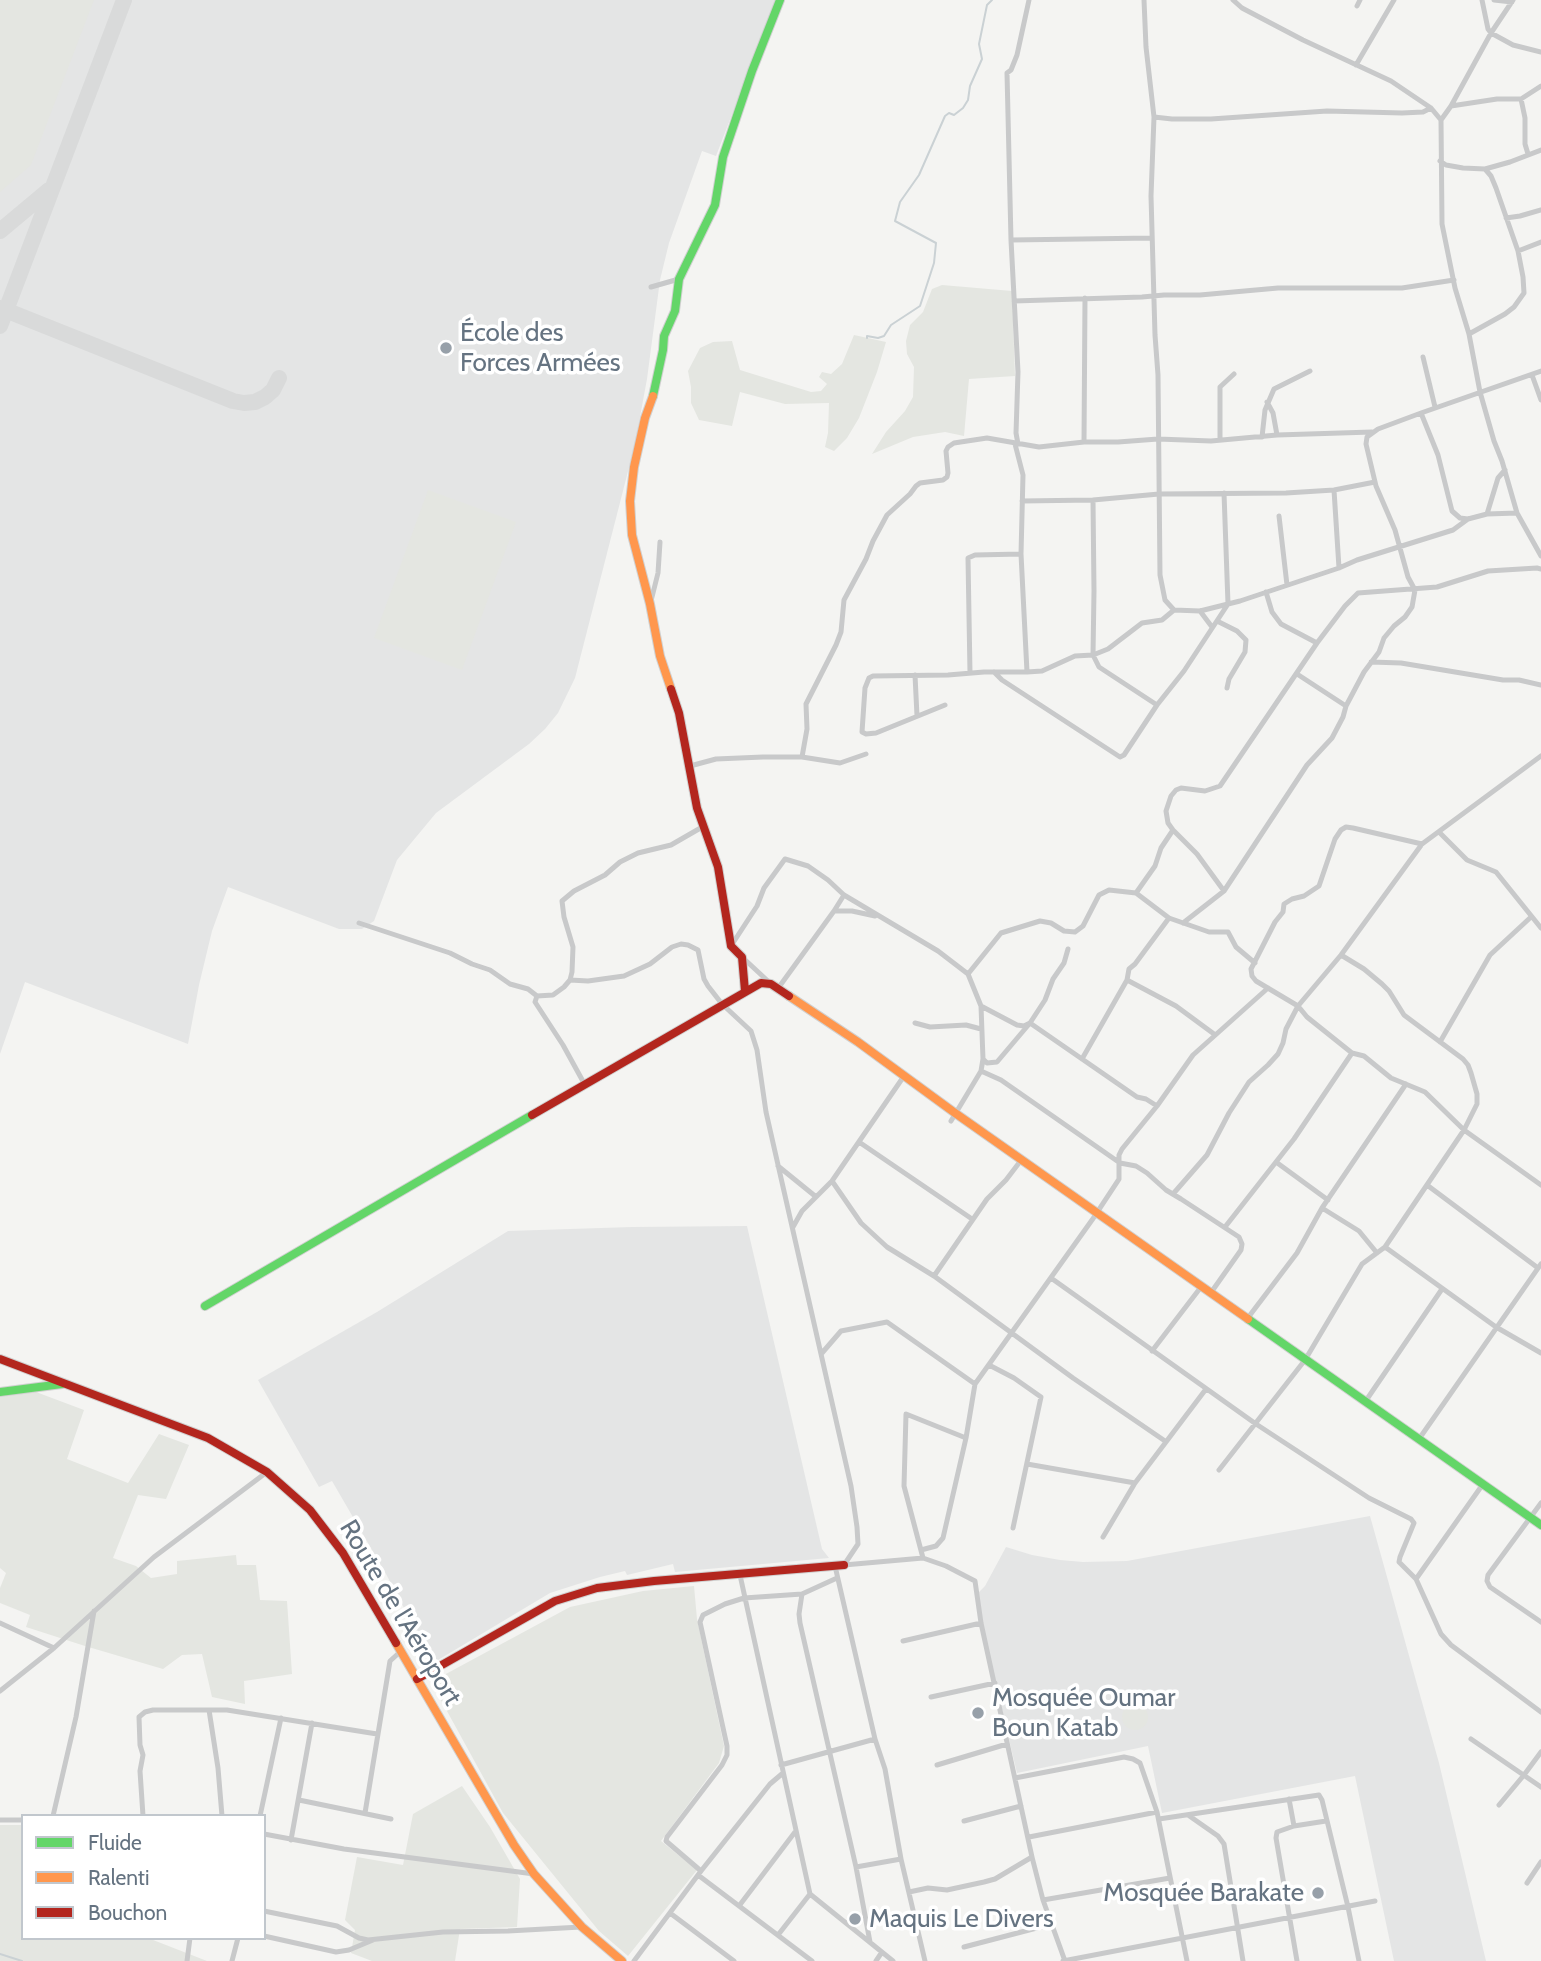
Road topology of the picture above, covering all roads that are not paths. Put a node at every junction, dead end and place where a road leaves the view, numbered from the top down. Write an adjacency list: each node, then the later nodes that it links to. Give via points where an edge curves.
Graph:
1 (780, 0): 28 (street, via 723,157 715,205)
2 (1030, 0): 25 (street, via 1017,55 1007,73)
3 (1143, 0): 16 (street)
4 (1233, 0): 11 (street)
5 (1394, 0): 11 (street)
6 (1482, 0): 9 (street)
7 (1494, 0): 8 (street)
8 (1512, 1): 9 (street)
9 (1491, 33): 10 (street); 14 (street)
10 (1541, 52)
11 (1356, 65): 15 (street, via 1391,81)
12 (1541, 86): 13 (street)
13 (1521, 99): 14 (street); 19 (street)
14 (1451, 106): 17 (street)
15 (1431, 108): 16 (street, via 1402,113); 17 (street)
16 (1154, 117): 24 (street)
17 (1441, 120): 20 (street)
18 (1541, 150): 19 (street)
19 (1528, 154): 21 (street)
20 (1440, 161): 21 (street, via 1446,166); 29 (street, via 1441,224)
21 (1485, 169): 23 (street)
22 (1541, 210): 23 (street)
23 (1506, 218): 27 (street)
24 (1152, 238): 25 (street); 31 (street)
25 (1011, 240): 33 (street)
26 (1541, 242): 27 (street)
27 (1518, 250): 34 (street, via 1524,293 1505,314)
28 (679, 279): 30 (street); 72 (street, via 630,501 632,535)
29 (1454, 280): 31 (street, via 1402,288 1295,287); 34 (street)
30 (651, 287)
31 (1155, 296): 32 (street); 48 (street)
32 (1084, 298): 33 (street); 50 (street)
33 (1014, 301): 51 (street)
34 (1469, 334): 40 (street)
35 (1423, 358): 43 (street)
36 (1310, 371): 42 (street, via 1274,389)
37 (1541, 371): 39 (street)
38 (1234, 374): 49 (street, via 1220,387)
39 (1532, 375): 40 (street); 41 (street)
40 (1480, 392): 43 (street); 52 (street)
41 (1541, 400)
42 (1267, 402): 46 (street); 47 (street)
43 (1435, 407): 44 (street)
44 (1421, 413): 45 (street); 62 (street, via 1452,510)
45 (1372, 432): 46 (street); 53 (street, via 1366,444)
46 (1277, 435): 47 (street)
47 (1262, 437): 49 (street)
48 (1158, 439): 49 (street); 50 (street); 56 (street)
49 (1220, 440)
50 (1084, 442): 51 (street, via 1038,447)
51 (1017, 444): 58 (street); 94 (street, via 987,438 954,443 946,452 947,477 920,483 887,515 844,600 841,632 806,704)
52 (1505, 470): 59 (street); 60 (street)
53 (1375, 482): 54 (street); 64 (street)
54 (1334, 490): 55 (street); 67 (street)
55 (1224, 493): 56 (street); 73 (street)
56 (1159, 495): 57 (street); 74 (street, via 1161,584 1165,600)
57 (1093, 500): 58 (street); 79 (street)
58 (1022, 501): 65 (street)
59 (1517, 513): 60 (street); 66 (street)
60 (1487, 514): 62 (street)
61 (1279, 516): 69 (street)
62 (1468, 519): 64 (street, via 1453,530)
63 (660, 542): 72 (street)
64 (1400, 547): 67 (street); 70 (street)
65 (1021, 554): 82 (street); 83 (street, via 968,558)
66 (1541, 556)
67 (1339, 568): 69 (street)
68 (1541, 569): 70 (street, via 1483,572)
69 (1287, 585): 71 (street)
70 (1415, 590): 78 (street, via 1359,593); 80 (street, via 1412,607 1384,638)
71 (1266, 592): 73 (street); 78 (street, via 1281,624)
72 (650, 604): 95 (street)
73 (1228, 604): 75 (street); 76 (street)
74 (1174, 610): 75 (street); 79 (street, via 1162,620 1142,623)
75 (1200, 611): 77 (street)
76 (1217, 621): 77 (street); 87 (street, via 1246,640)
77 (1212, 627): 89 (street)
78 (1317, 643): 84 (street)
79 (1093, 655): 82 (street, via 1075,656 1042,671); 89 (street, via 1099,667)
80 (1371, 663): 86 (street, via 1401,663); 90 (street)
81 (994, 671): 82 (street); 83 (street); 89 (street, via 1120,757)
82 (1027, 672)
83 (970, 673): 85 (street)
84 (1297, 674): 90 (street); 97 (street, via 1220,786 1205,791 1181,788 1171,796 1166,811)
85 (915, 675): 91 (street); 91 (street, via 869,678 862,732 876,733)
86 (1541, 685)
87 (1227, 688)
88 (945, 705): 91 (street)
89 (1157, 705)
90 (1346, 706): 100 (street, via 1332,738 1307,765)
91 (917, 716)
92 (866, 754): 94 (street, via 840,763)
93 (1541, 755): 98 (street)
94 (802, 757): 95 (street, via 725,758)
95 (690, 766): 96 (street)
96 (704, 826): 110 (street, via 718,867); 116 (street, via 671,845 620,862 562,901 573,947)
97 (1173, 830): 100 (street); 101 (street)
98 (1439, 832): 99 (street); 105 (street, via 1467,860 1496,872)
99 (1422, 844): 112 (street); 114 (street, via 1353,828 1341,830 1319,886 1284,904)
100 (1224, 891): 108 (street)
101 (1136, 893): 106 (street); 115 (street, via 1109,890 1100,895 1075,932 1040,921 1001,933)
102 (844, 895): 103 (street); 104 (street); 110 (street, via 808,866 785,859)
103 (835, 911): 104 (street); 118 (street)
104 (878, 916): 115 (street)
105 (1531, 917): 109 (street); 129 (street, via 1490,955)
106 (1169, 918): 108 (street); 117 (street, via 1129,970)
107 (359, 923): 121 (street, via 450,953)
108 (1183, 923): 114 (street, via 1209,932 1228,932 1236,947)
109 (1541, 929)
110 (731, 946): 113 (street)
111 (1068, 949): 126 (street)
112 (1341, 955): 124 (street); 129 (street, via 1382,984 1404,1015)
113 (742, 957): 118 (street); 120 (street)
114 (1255, 963): 119 (street, via 1252,976)
115 (968, 974): 123 (street)
116 (570, 979): 121 (street, via 552,995); 122 (street, via 624,975 650,964 672,947 688,944 698,950 704,979)
117 (1127, 980): 128 (street, via 1177,1006); 132 (street)
118 (775, 985): 120 (street, via 761,983); 134 (street)
119 (1268, 988): 124 (street); 128 (street)
120 (745, 991): 122 (street)
121 (537, 996): 136 (street, via 535,1002)
122 (722, 1004): 136 (street); 144 (street, via 751,1031)
123 (981, 1006): 126 (street, via 1017,1025); 127 (street)
124 (1298, 1006): 130 (street); 148 (street, via 1278,1054 1249,1082 1208,1154)
125 (915, 1023): 127 (street)
126 (1030, 1023): 131 (street, via 997,1062); 132 (street)
127 (981, 1029): 131 (street)
128 (1214, 1034): 137 (street)
129 (1440, 1042): 139 (street, via 1468,1065 1477,1094)
130 (1352, 1053): 135 (street); 143 (street)
131 (983, 1059): 133 (street)
132 (1082, 1059): 137 (street)
133 (981, 1071): 138 (street); 142 (street, via 1001,1080)
134 (904, 1076): 138 (street); 140 (street)
135 (1406, 1084): 139 (street, via 1425,1092); 150 (street)
136 (585, 1085): 164 (street)
137 (1157, 1106): 142 (street, via 1122,1149)
138 (953, 1117): 141 (street)
139 (1464, 1130): 146 (street); 147 (street)
140 (859, 1142): 145 (street); 153 (street)
141 (1021, 1159): 152 (street); 153 (street)
142 (1120, 1163): 148 (street, via 1136,1166); 152 (street, via 1119,1179)
143 (1276, 1163): 150 (street); 155 (street)
144 (778, 1166): 149 (street); 154 (street)
145 (832, 1181): 149 (street); 159 (street, via 861,1223 887,1247)
146 (1427, 1185): 156 (street); 158 (street)
147 (1541, 1185)
148 (1173, 1194): 155 (street)
149 (816, 1196): 154 (street)
150 (1328, 1200): 151 (street)
151 (1322, 1208): 157 (street, via 1359,1231); 165 (street, via 1297,1253)
152 (1098, 1212): 160 (street); 161 (street)
153 (972, 1219): 159 (street)
154 (793, 1227): 169 (street)
155 (1225, 1227): 163 (street, via 1239,1237 1241,1250)
156 (1385, 1247): 157 (street); 162 (street)
157 (1377, 1253): 172 (street, via 1362,1264)
158 (1539, 1266): 166 (street)
159 (934, 1276): 167 (street)
160 (1051, 1278): 167 (street); 168 (street)
161 (1201, 1287): 163 (street); 168 (street)
162 (1442, 1289): 166 (street); 178 (street)
163 (1210, 1294): 165 (street)
164 (205, 1306)
165 (1247, 1319): 172 (street)
166 (1496, 1327): 170 (street); 181 (street)
167 (1012, 1333): 173 (street); 182 (street)
168 (1152, 1351): 176 (street)
169 (822, 1353): 175 (street, via 841,1331 887,1322); 195 (street, via 857,1527 858,1544)
170 (1541, 1353)
171 (0, 1359): 174 (street, Route de l'Aéroport)
172 (1306, 1360): 178 (street); 179 (street)
173 (989, 1365): 175 (street); 183 (street, via 1041,1397)
174 (62, 1384): 177 (street, Route de l'Aéroport); 185 (street, Route de l'Aéroport, via 208,1438)
175 (975, 1384): 180 (street)
176 (1206, 1389): 179 (street); 182 (street)
177 (0, 1392)
178 (1365, 1402): 181 (street)
179 (1256, 1424): 184 (street); 198 (street, via 1369,1499 1411,1519 1412,1531 1399,1560)
180 (966, 1438): 193 (street, via 943,1538 936,1546); 193 (street, via 906,1414 904,1486)
181 (1419, 1439): 187 (street)
182 (1165, 1441): 186 (street)
183 (1027, 1464): 186 (street); 191 (street)
184 (1219, 1470)
185 (267, 1472): 201 (street, via 154,1557); 207 (street, Route de l'Aéroport, via 324,1527)
186 (1135, 1483): 192 (street)
187 (1483, 1484): 189 (street); 198 (street)
188 (1541, 1503): 189 (street)
189 (1531, 1518): 190 (street); 202 (street, via 1487,1581)
190 (1541, 1525)
191 (1013, 1528)
192 (1103, 1536)
193 (921, 1550): 194 (street)
194 (923, 1558): 195 (street); 204 (street, via 975,1581)
195 (839, 1566): 196 (street); 197 (street)
196 (740, 1574): 200 (street); 208 (street, via 576,1594 555,1601)
197 (836, 1578): 199 (street); 217 (street)
198 (1416, 1579): 213 (street, via 1441,1634 1451,1645)
199 (802, 1594): 200 (street); 220 (street, via 800,1623)
200 (744, 1598): 222 (street); 254 (street, via 710,1610 701,1622 727,1755 666,1841)
201 (94, 1611): 206 (street); 234 (street)
202 (1541, 1622)
203 (0, 1623): 206 (street)
204 (981, 1623): 205 (street); 209 (street)
205 (903, 1641)
206 (54, 1648): 210 (street)
207 (400, 1651): 208 (street, Route de l'Aéroport); 216 (street, via 390,1661)
208 (417, 1679): 255 (street, Route de l'Aéroport)
209 (995, 1683): 211 (street); 219 (street)
210 (0, 1691)
211 (931, 1697)
212 (209, 1710): 214 (street); 235 (street, via 153,1710 139,1717); 236 (street)
213 (1541, 1712)
214 (281, 1718): 215 (street); 237 (street)
215 (312, 1723): 216 (street); 229 (street)
216 (377, 1734): 233 (street)
217 (875, 1739): 220 (street); 251 (street)
218 (1471, 1739): 225 (street)
219 (1007, 1744): 223 (street); 226 (street)
220 (828, 1751): 222 (street); 253 (street)
221 (1541, 1752): 225 (street)
222 (781, 1765): 224 (street)
223 (937, 1765)
224 (783, 1773): 246 (street); 254 (street)
225 (1524, 1775): 227 (street); 230 (street)
226 (1014, 1778): 231 (street); 232 (street, via 1133,1759 1140,1763)
227 (1541, 1787)
228 (1289, 1799): 238 (street); 244 (street, via 1319,1795); 245 (street)
229 (299, 1800): 233 (street); 249 (street)
230 (1499, 1805)
231 (1021, 1807): 243 (street); 248 (street)
232 (1157, 1812): 240 (street); 248 (street)
233 (365, 1813): 239 (street)
234 (53, 1814)
235 (143, 1814)
236 (222, 1814)
237 (260, 1814)
238 (1188, 1815): 240 (street); 268 (street, via 1224,1844)
239 (391, 1819)
240 (1159, 1819): 256 (street)
241 (21, 1820): 242 (street)
242 (0, 1821)
243 (964, 1821)
244 (1326, 1821): 245 (street); 263 (street)
245 (1294, 1826): 266 (street, via 1277,1832 1276,1838)
246 (795, 1832): 259 (street); 262 (street)
247 (266, 1834): 249 (street)
248 (1028, 1837): 250 (street)
249 (291, 1840): 255 (street)
250 (1032, 1857): 258 (street, via 995,1879 947,1890); 260 (street)
251 (901, 1859): 253 (street); 258 (street)
252 (1541, 1862): 257 (street)
253 (856, 1867): 276 (street)
254 (700, 1873): 262 (street); 265 (street)
255 (534, 1874): 269 (street, Route de l'Aéroport)
256 (1170, 1878): 260 (street); 272 (street)
257 (1527, 1883)
258 (909, 1892): 287 (street)
259 (810, 1894): 270 (street); 276 (street)
260 (1043, 1900): 267 (street)
261 (1375, 1901): 263 (street)
262 (739, 1906): 270 (street)
263 (1348, 1907): 266 (street); 292 (street)
264 (266, 1910): 275 (street, via 337,1926)
265 (670, 1913): 282 (street); 283 (street)
266 (1290, 1916): 268 (street); 291 (street)
267 (1052, 1924): 277 (street); 288 (street)
268 (1237, 1926): 272 (street); 290 (street)
269 (582, 1927): 275 (street, via 443,1932); 281 (street, Route de l'Aéroport)
270 (778, 1935): 284 (street)
271 (266, 1936): 275 (street, via 340,1952)
272 (1183, 1937): 288 (street); 289 (street)
273 (190, 1940): 279 (street)
274 (237, 1940): 280 (street)
275 (373, 1940)
276 (870, 1942): 278 (street)
277 (964, 1947)
278 (882, 1952): 285 (street); 286 (street)
279 (187, 1961)
280 (232, 1961)
281 (622, 1961)
282 (634, 1961)
283 (734, 1961)
284 (812, 1961)
285 (876, 1961)
286 (893, 1961)
287 (925, 1961)
288 (1064, 1961)
289 (1187, 1961)
290 (1243, 1961)
291 (1297, 1961)
292 (1359, 1961)

